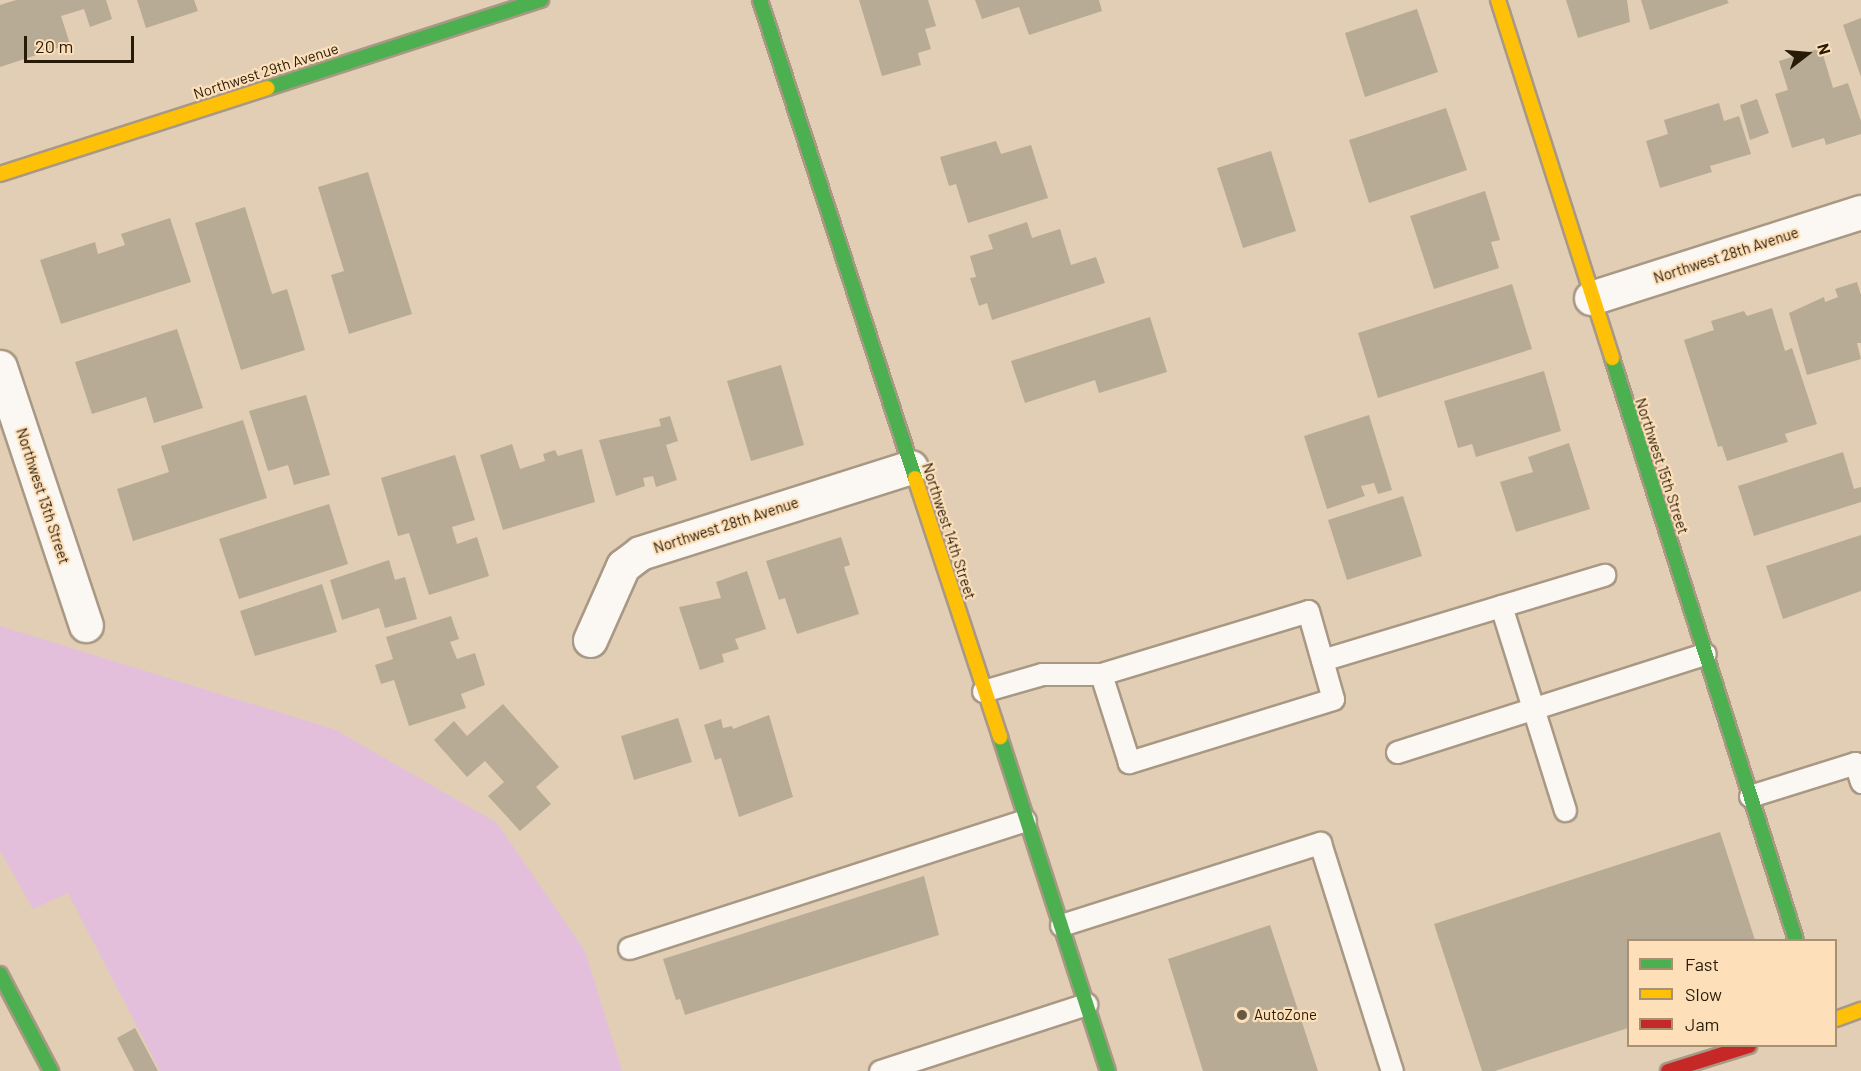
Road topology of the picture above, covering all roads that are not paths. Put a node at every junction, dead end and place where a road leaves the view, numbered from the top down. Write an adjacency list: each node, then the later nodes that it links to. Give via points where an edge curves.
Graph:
1 (541, 0): 4 (main road, Northwest 29th Avenue)
2 (760, 0): 8 (main road, Northwest 14th Street)
3 (1498, 0): 6 (main road, Northwest 15th Street)
4 (0, 174)
5 (1861, 212): 6 (street, Northwest 28th Avenue)
6 (1591, 298): 13 (main road, Northwest 15th Street)
7 (0, 367): 11 (street, Northwest 13th Street)
8 (911, 467): 12 (street, Northwest 28th Avenue, via 640,553 623,566); 16 (main road, Northwest 14th Street)
9 (1604, 575): 10 (lane)
10 (1501, 606): 14 (lane); 17 (lane)
11 (86, 625)
12 (590, 640)
13 (1704, 654): 17 (lane); 20 (main road, Northwest 15th Street)
14 (1322, 660): 15 (lane, via 1308,611); 15 (lane, via 1333,699 1129,762)
15 (1101, 674): 16 (lane, via 1042,674)
16 (982, 691): 22 (main road, Northwest 14th Street)
17 (1531, 710): 18 (lane); 21 (lane)
18 (1397, 752)
19 (1861, 782): 20 (lane, via 1855,763)
20 (1750, 796): 24 (main road, Northwest 15th Street)
21 (1565, 810)
22 (1025, 820): 23 (main road, Northwest 14th Street); 25 (lane)
23 (1061, 926): 27 (main road, Northwest 14th Street); 34 (lane, via 1320,843)
24 (1796, 939)
25 (629, 948)
26 (0, 974): 31 (main road)
27 (1086, 1004): 32 (lane); 33 (main road, Northwest 14th Street)
28 (1861, 1010): 29 (main road)
29 (1837, 1018)
30 (1746, 1047): 35 (main road)
31 (51, 1071)
32 (880, 1071)
33 (1108, 1071)
34 (1392, 1071)
35 (1668, 1071)

